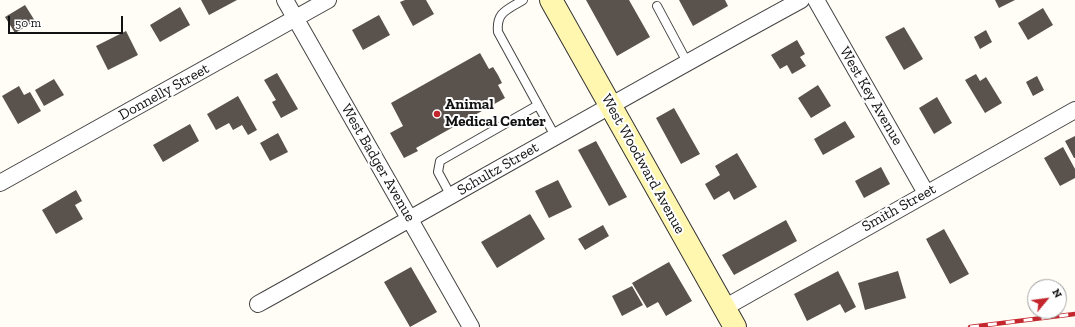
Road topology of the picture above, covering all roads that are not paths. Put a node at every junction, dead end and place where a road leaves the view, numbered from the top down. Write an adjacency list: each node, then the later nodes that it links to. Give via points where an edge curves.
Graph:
1 (285, 0): 8 (street, West Badger Avenue)
2 (328, 0): 8 (street, Donnelly Street)
3 (522, 0): 10 (lane, via 501,13 497,22 498,32)
4 (551, 0): 11 (street, West Woodward Avenue)
5 (801, 0): 9 (street, Schultz Street)
6 (816, 0): 15 (street, West Key Avenue)
7 (657, 6): 9 (lane)
8 (295, 18): 14 (street, Donnelly Street); 17 (street, West Badger Avenue)
9 (687, 62): 11 (street, Schultz Street)
10 (538, 105): 13 (lane); 16 (lane, via 440,161 438,172)
11 (611, 106): 13 (street, Schultz Street); 19 (street, West Woodward Avenue)
12 (1075, 110): 15 (street, Smith Street)
13 (555, 136): 16 (street, Schultz Street)
14 (0, 183)
15 (926, 193): 19 (street, Smith Street)
16 (451, 196): 17 (street, Schultz Street)
17 (410, 220): 18 (street, Schultz Street); 20 (street, West Badger Avenue)
18 (258, 304)
19 (724, 308): 21 (street, West Woodward Avenue)
20 (471, 327)
21 (735, 327)

